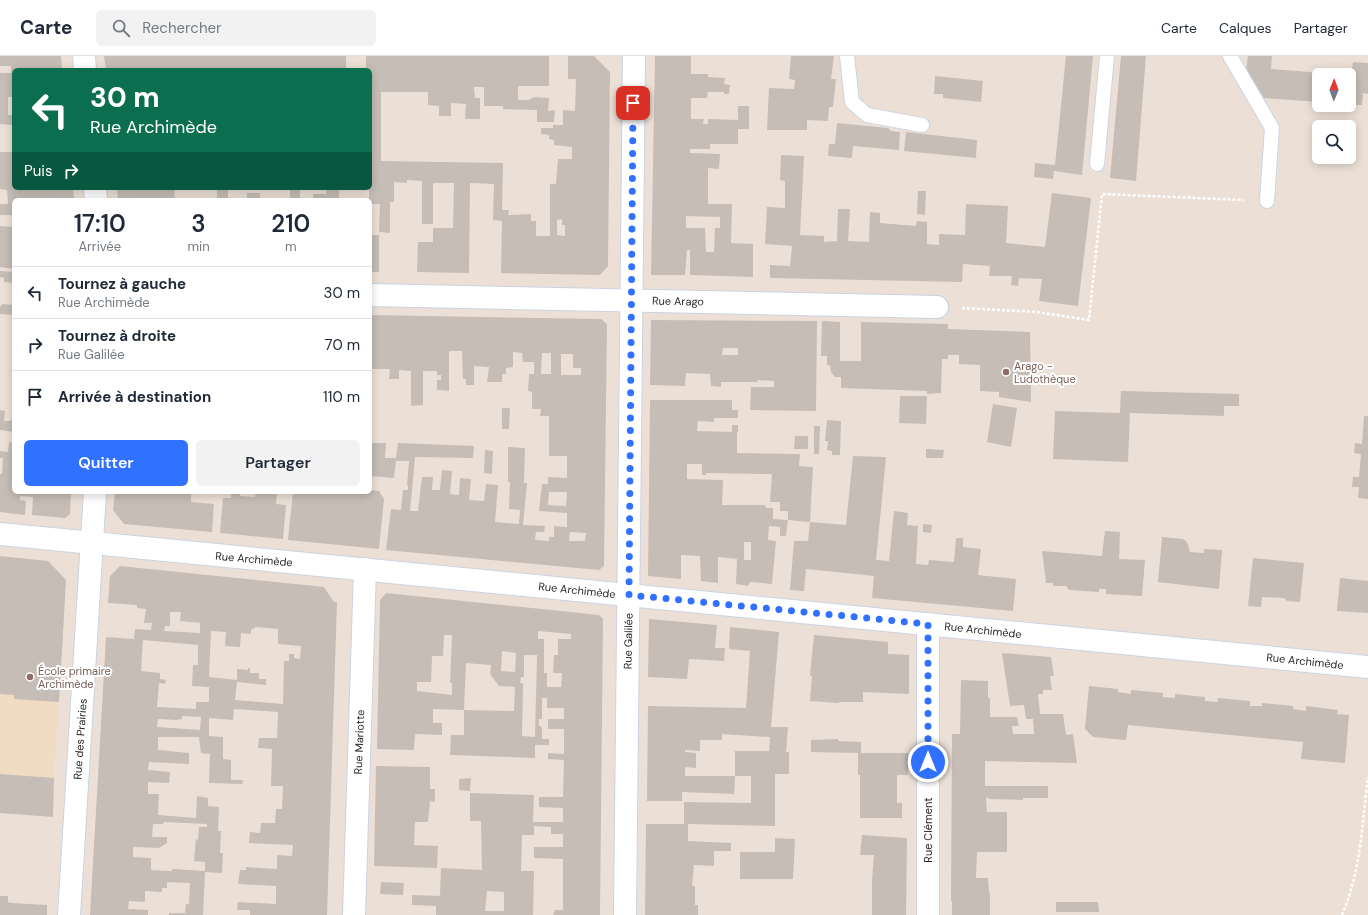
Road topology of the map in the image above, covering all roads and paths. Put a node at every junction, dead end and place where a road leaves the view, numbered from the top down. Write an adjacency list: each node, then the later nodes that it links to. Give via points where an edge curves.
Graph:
1 (84, 56): 6 (street)
2 (634, 56): 11 (street, Rue Galilée)
3 (847, 56): 7 (lane, via 852,102 867,115)
4 (1107, 56): 8 (lane)
5 (1230, 56): 9 (lane, via 1272,128)
6 (85, 68)
7 (922, 125)
8 (1096, 164)
9 (1267, 201): 12 (path, via 1102,194 1089,320 1037,312)
10 (372, 295): 11 (street, Rue Arago)
11 (632, 300): 12 (street, Rue Arago); 17 (street, Rue Galilée)
12 (937, 307)
13 (95, 494): 15 (street, Rue des Prairies)
14 (0, 534): 15 (street, Rue Archimède)
15 (92, 543): 16 (street, Rue Archimède); 21 (street, Rue des Prairies)
16 (365, 569): 17 (street, Rue Archimède); 22 (street, Rue Mariotte)
17 (629, 595): 18 (street, Rue Archimède); 23 (street, Rue Galilée)
18 (928, 624): 19 (street, Rue Archimède); 24 (street, Rue Clément)
19 (1368, 667)
20 (1368, 777): 25 (path, via 1357,867)
21 (70, 915)
22 (354, 915)
23 (625, 915)
24 (928, 915)
25 (1342, 915)

